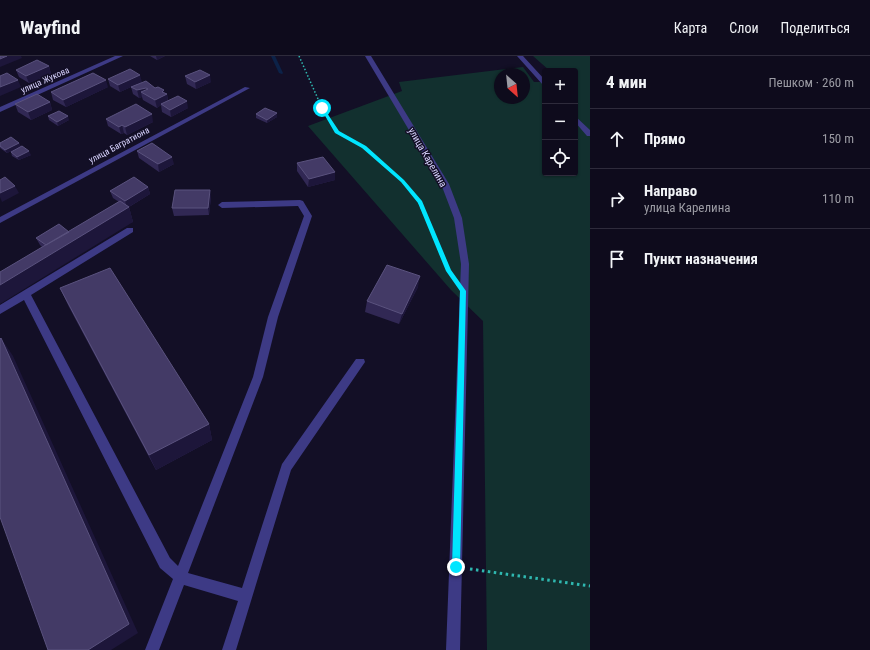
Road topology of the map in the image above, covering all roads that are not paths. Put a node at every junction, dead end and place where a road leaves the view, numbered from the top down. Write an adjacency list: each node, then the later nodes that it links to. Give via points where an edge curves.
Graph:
1 (120, 56): 6 (street, улица Жукова)
2 (368, 56): 19 (street, улица Карелина, via 445,184 458,218 465,264)
3 (520, 56): 4 (street)
4 (542, 81)
5 (247, 88): 10 (street, улица Багратиона)
6 (0, 110)
7 (578, 121): 8 (street)
8 (590, 134)
9 (222, 205): 15 (street, via 300,203 308,216 273,317 258,377)
10 (0, 220)
11 (130, 230): 12 (street)
12 (26, 294): 13 (street); 15 (street, via 165,563)
13 (0, 310)
14 (360, 362): 16 (street, via 286,468)
15 (180, 577): 16 (street); 17 (street)
16 (246, 596): 18 (street)
17 (152, 650)
18 (229, 650)
19 (453, 650)

